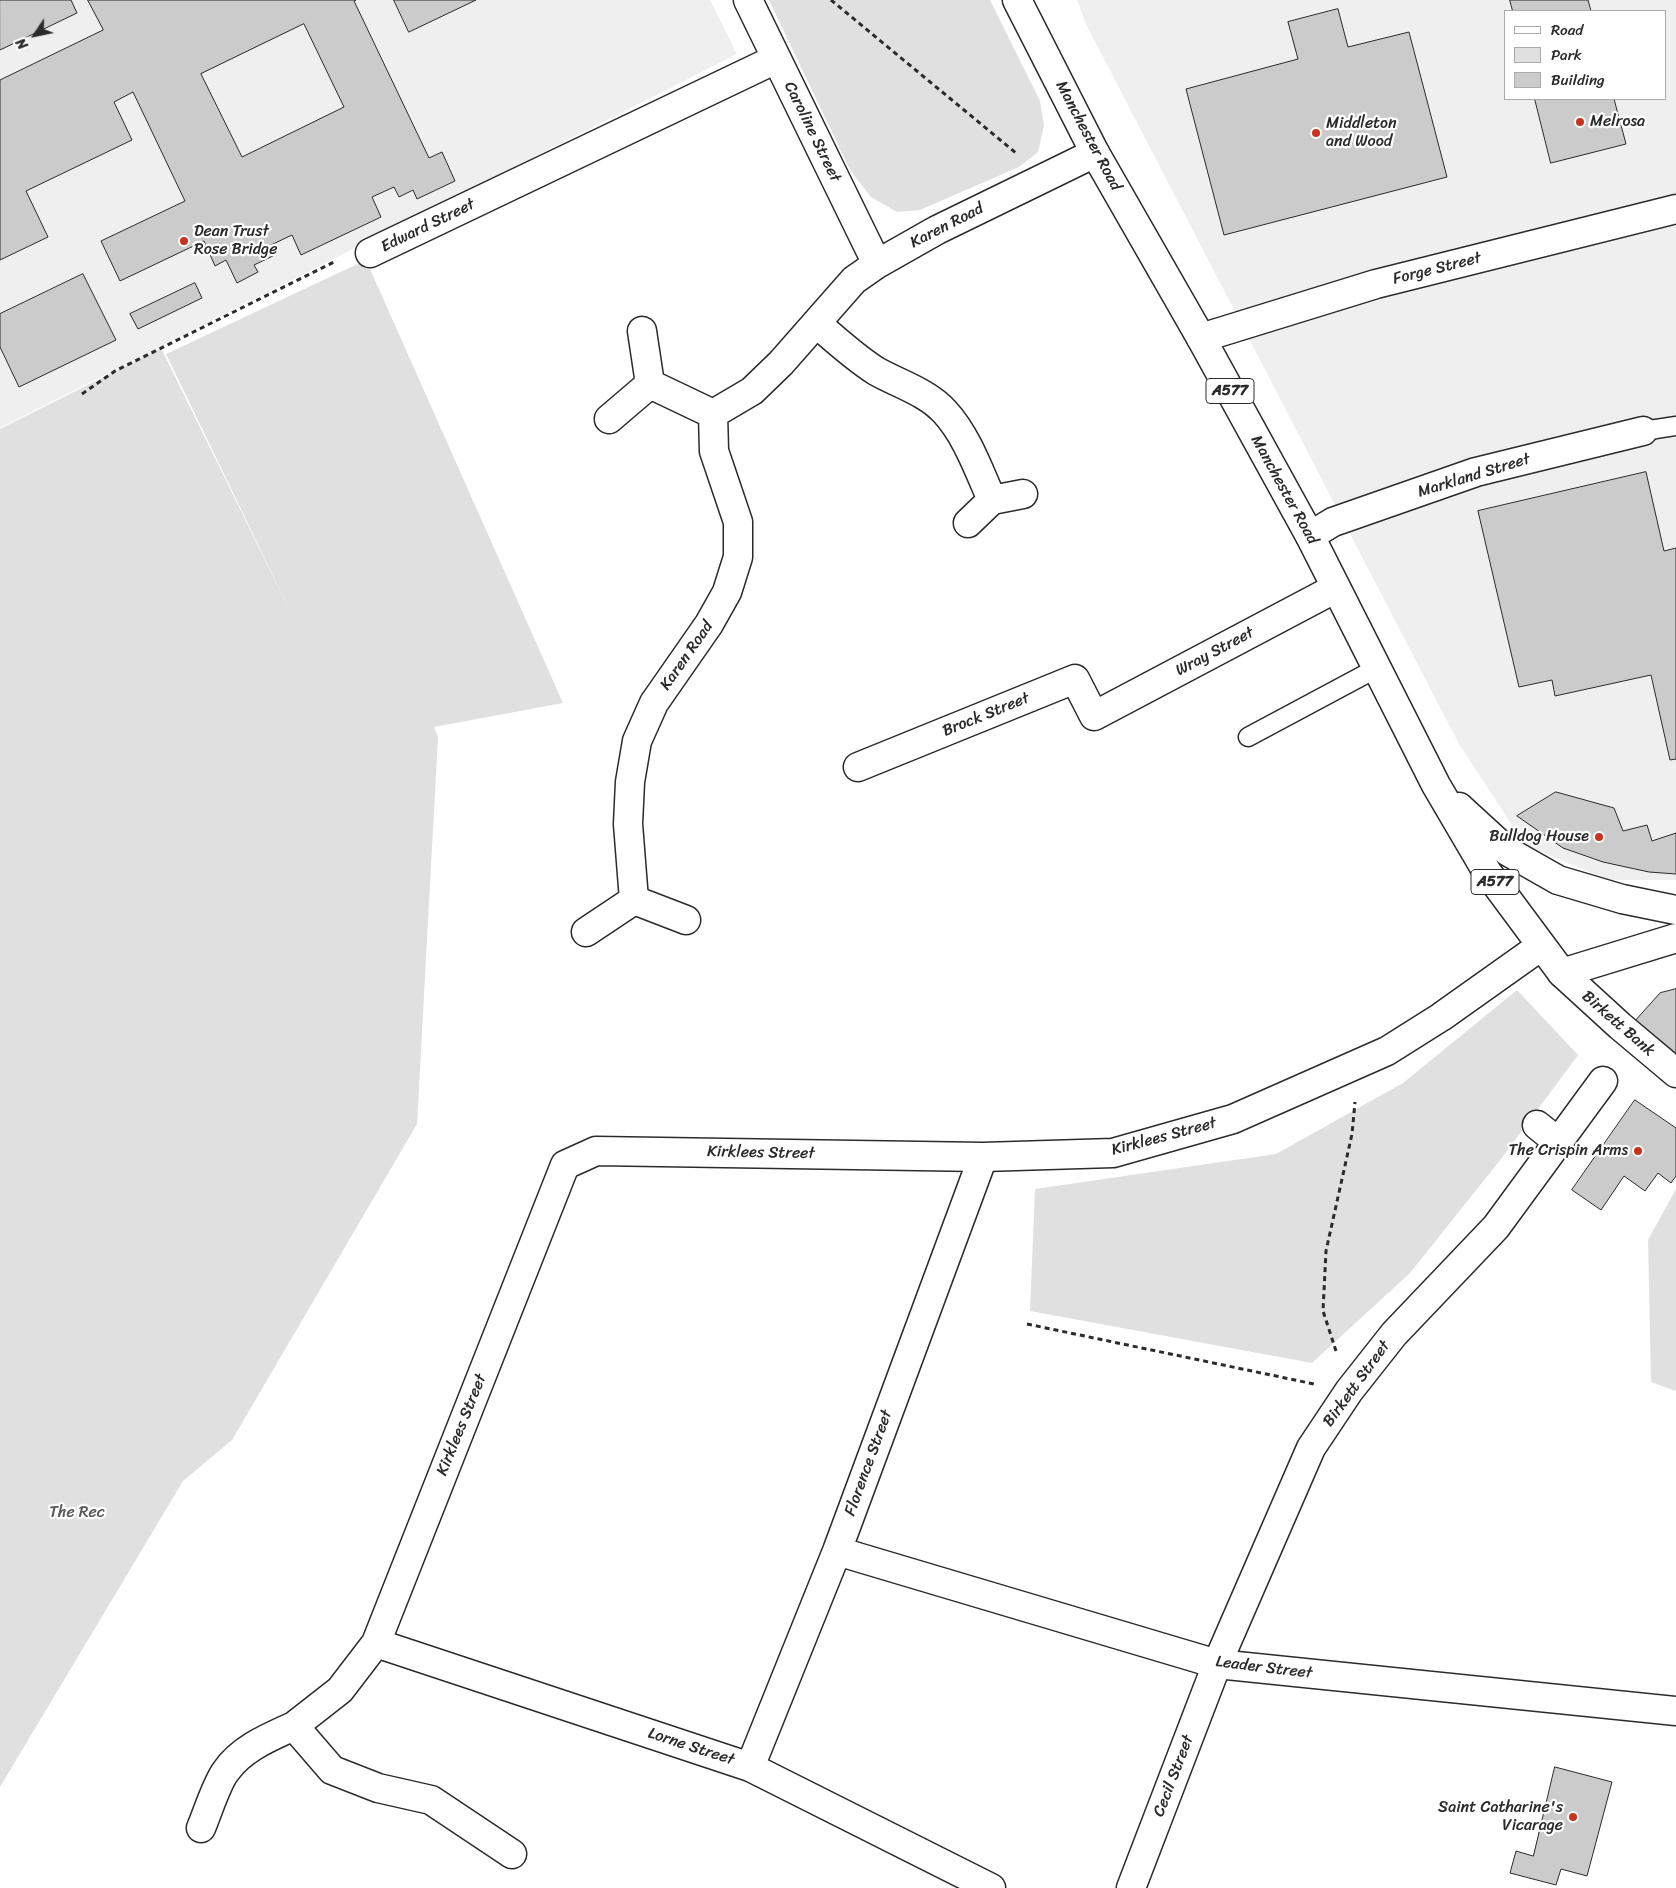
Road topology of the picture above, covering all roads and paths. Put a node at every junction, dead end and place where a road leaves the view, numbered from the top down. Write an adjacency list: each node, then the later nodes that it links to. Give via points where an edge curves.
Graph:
1 (748, 0): 4 (main road, Caroline Street)
2 (831, 0): 6 (path)
3 (1017, 0): 5 (main road, Manchester Road / A577)
4 (776, 59): 8 (main road, Edward Street); 9 (main road, Caroline Street)
5 (1095, 153): 6 (main road, Karen Road); 12 (main road, Manchester Road / A577)
6 (1045, 178): 9 (main road, Karen Road, via 937,230)
7 (1676, 209): 12 (main road, Forge Street, via 1376,284)
8 (370, 254): 14 (path, Edward Street, via 349,255 116,371)
9 (877, 264): 10 (main road, Karen Road, via 854,280)
10 (816, 323): 15 (main road, Karen Road, via 781,364 752,391); 20 (main road, via 854,356 927,397 944,411 958,428)
11 (642, 330): 13 (main road)
12 (1201, 338): 22 (main road, Manchester Road / A577)
13 (650, 384): 15 (main road); 16 (main road)
14 (82, 394)
15 (713, 414): 29 (main road, Karen Road, via 714,451 738,522 738,557 727,592 709,624 654,703 637,742 630,782 628,824)
16 (609, 419)
17 (1676, 426): 18 (lane)
18 (1643, 431): 22 (main road, Markland Street, via 1476,472 1333,522)
19 (1023, 494): 20 (main road)
20 (992, 500): 21 (main road)
21 (968, 523)
22 (1310, 536): 23 (main road, Manchester Road / A577)
23 (1336, 588): 24 (main road, Manchester Road / A577); 25 (main road, Wray Street)
24 (1377, 668): 26 (lane); 28 (main road, Manchester Road / A577)
25 (1094, 716): 27 (main road, Brock Street, via 1075,679)
26 (1248, 737)
27 (858, 767)
28 (1436, 785): 30 (main road, via 1507,850 1558,880 1622,899); 34 (main road, Manchester Road / A577, via 1488,872)
29 (634, 900): 31 (main road); 32 (main road)
30 (1676, 910)
31 (686, 920)
32 (586, 932)
33 (1676, 938): 35 (main road)
34 (1541, 946): 35 (main road, Manchester Road / A577); 36 (main road, Kirklees Street, via 1441,1017 1387,1051)
35 (1562, 972): 37 (main road, Birkett Bank)
36 (1358, 1064): 41 (main road, Kirklees Street, via 1233,1119 1112,1152); 43 (path, via 1352,1134 1326,1251 1323,1311)
37 (1676, 1073)
38 (1603, 1081): 40 (main road, Birkett Street)
39 (1537, 1125): 40 (main road)
40 (1558, 1142): 43 (main road, Birkett Street, via 1496,1227 1394,1334)
41 (983, 1157): 44 (main road, Florence Street); 45 (main road, Kirklees Street, via 596,1150 564,1165)
42 (1026, 1324): 43 (path)
43 (1349, 1391): 46 (main road, Birkett Street, via 1311,1448)
44 (837, 1551): 46 (main road, Leader Street); 49 (main road, Florence Street)
45 (376, 1644): 48 (main road, Kirklees Street, via 340,1690); 49 (main road, Lorne Street)
46 (1217, 1664): 47 (main road, Leader Street); 53 (main road, Cecil Street)
47 (1676, 1711)
48 (294, 1726): 50 (main road, Kirklees Street, via 263,1740 237,1758 225,1772); 51 (main road, via 332,1770 378,1788 431,1800)
49 (750, 1767): 52 (main road, Lorne Street)
50 (201, 1828)
51 (512, 1854)
52 (991, 1888)
53 (1131, 1888)

